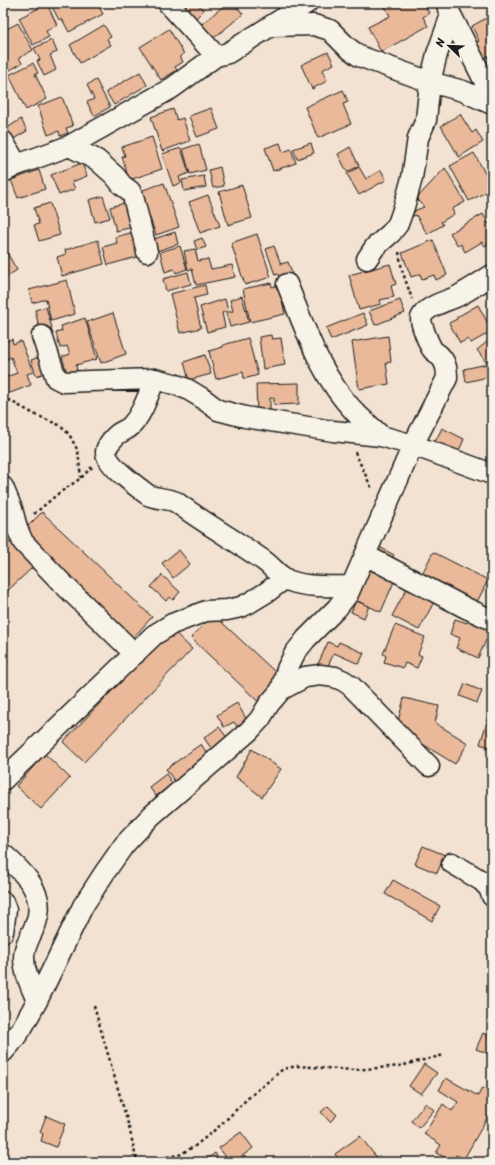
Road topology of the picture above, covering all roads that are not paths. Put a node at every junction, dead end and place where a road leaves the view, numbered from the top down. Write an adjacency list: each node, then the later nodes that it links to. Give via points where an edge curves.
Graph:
1 (168, 3): 5 (street)
2 (307, 3): 4 (street)
3 (448, 9): 6 (street); 7 (street)
4 (271, 26): 5 (street, via 228,53); 6 (street, via 314,25 330,30 359,56)
5 (216, 56): 10 (street, via 172,88)
6 (430, 82): 8 (street, via 463,91); 13 (street, via 426,120 418,138 412,178 398,224)
7 (492, 96)
8 (492, 104)
9 (3, 141): 11 (street)
10 (69, 146): 11 (street); 12 (street, via 97,160 130,191)
11 (10, 169)
12 (147, 252)
13 (367, 259)
14 (492, 275): 19 (street, via 458,296 437,304 421,316 424,332 433,350 446,366 447,378)
15 (287, 284): 18 (street, via 328,376 353,410)
16 (42, 336): 17 (street, via 56,378 64,382)
17 (155, 379): 18 (street, via 187,389 218,410 245,417); 23 (street, via 144,406 130,427 117,434 108,446 107,458 112,466 148,496 176,502 270,565)
18 (381, 436): 19 (street)
19 (413, 445): 20 (street); 22 (street)
20 (492, 474)
21 (3, 487): 26 (street, via 23,542)
22 (365, 555): 24 (street); 25 (street)
23 (284, 579): 24 (street, via 312,585); 26 (street, via 241,607 206,611 172,624 154,635)
24 (351, 586): 27 (street, via 337,608 295,653)
25 (492, 620)
26 (135, 654): 29 (street)
27 (281, 690): 28 (street, via 305,677 320,675 344,680); 35 (street, via 249,731 151,816 124,845 83,906)
28 (429, 766)
29 (3, 780)
30 (3, 854): 35 (street, via 22,872 34,888 38,899 36,923 23,956 25,975)
31 (452, 863): 32 (street, via 482,881)
32 (492, 896)
33 (3, 902): 34 (street, via 6,910)
34 (3, 932)
35 (37, 1001): 36 (street, via 22,1028)
36 (3, 1052)

